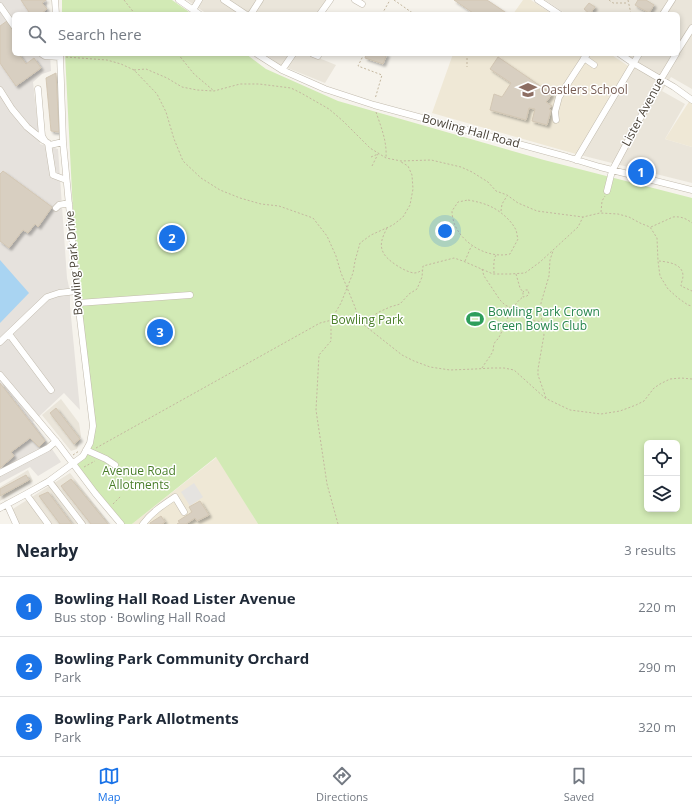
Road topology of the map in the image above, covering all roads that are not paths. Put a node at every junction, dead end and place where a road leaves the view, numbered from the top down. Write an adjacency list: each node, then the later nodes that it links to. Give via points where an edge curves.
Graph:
1 (55, 0): 12 (street)
2 (179, 0): 13 (street)
3 (199, 0): 13 (street)
4 (224, 0): 14 (street)
5 (260, 0): 15 (street)
6 (330, 0): 16 (street)
7 (355, 0): 10 (street)
8 (538, 0): 17 (street)
9 (672, 0): 18 (street)
10 (362, 4)
11 (0, 6): 19 (street)
12 (56, 12)
13 (196, 12)
14 (242, 12)
15 (252, 12)
16 (321, 12)
17 (556, 12)
18 (665, 12)
19 (12, 23)
20 (692, 28): 21 (street)
21 (680, 47)
22 (60, 56): 38 (street, Bowling Park Drive)
23 (260, 56): 31 (street, Bowling Hall Road)
24 (292, 56): 31 (street)
25 (585, 56): 30 (street); 36 (street, via 559,97)
26 (623, 56): 29 (street)
27 (638, 56): 29 (street)
28 (675, 56): 32 (street, Lister Avenue)
29 (633, 63): 32 (street); 39 (street)
30 (594, 65)
31 (282, 70): 39 (street, Bowling Hall Road, via 374,105)
32 (660, 79): 35 (street); 40 (street, Lister Avenue)
33 (38, 89): 37 (street, via 42,136)
34 (0, 90): 37 (street, via 27,127)
35 (692, 100)
36 (556, 120)
37 (46, 142): 38 (street); 41 (street, via 53,175)
38 (63, 142): 41 (street, Bowling Park Drive)
39 (576, 160): 40 (street, Bowling Hall Road)
40 (612, 171): 42 (street, Bowling Hall Road); 43 (street, Lister Avenue)
41 (66, 180): 44 (street, Bowling Park Drive)
42 (692, 190)
43 (607, 191)
44 (68, 203): 45 (street); 46 (street, Bowling Park Drive)
45 (56, 208)
46 (77, 291): 48 (street, Bowling Park Drive); 49 (street, via 47,297)
47 (190, 295): 48 (street)
48 (78, 303): 54 (street, Bowling Park Drive, via 93,426)
49 (9, 334): 50 (street); 52 (street)
50 (0, 342)
51 (0, 375): 53 (street)
52 (51, 390)
53 (56, 441): 55 (street); 57 (street, via 48,448)
54 (88, 451): 55 (street, Bowling Park Drive); 56 (street)
55 (73, 464): 58 (street, Bowling Park Drive); 66 (street)
56 (115, 464)
57 (0, 473)
58 (49, 481): 59 (street, Bowling Park Drive); 65 (street)
59 (26, 494): 60 (street, Bowling Park Drive); 63 (street)
60 (7, 504): 61 (street, Bowling Park Drive); 64 (street)
61 (0, 508)
62 (184, 512): 67 (street, via 174,497 157,509)
63 (47, 523)
64 (16, 524)
65 (82, 524)
66 (121, 524)
67 (143, 524)

